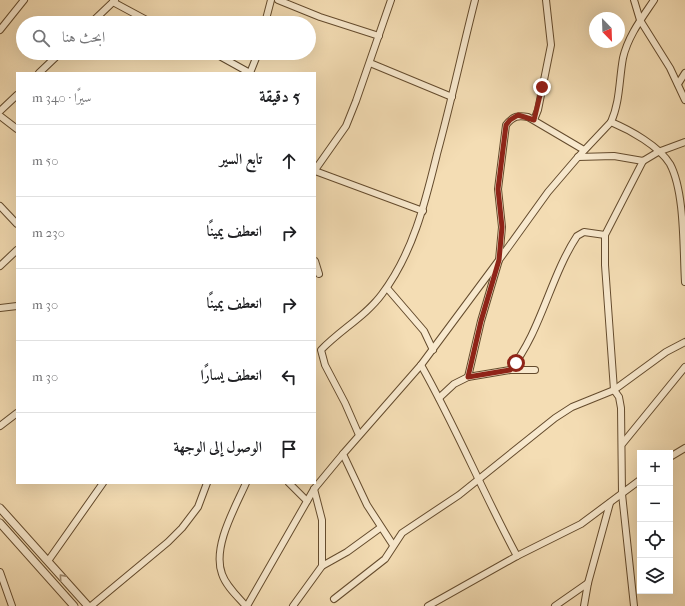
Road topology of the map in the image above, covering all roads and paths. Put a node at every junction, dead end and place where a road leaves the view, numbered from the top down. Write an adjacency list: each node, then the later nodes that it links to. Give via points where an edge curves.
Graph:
1 (24, 0): 14 (street)
2 (271, 0): 12 (street)
3 (278, 0): 15 (street)
4 (391, 0): 15 (street)
5 (475, 0): 26 (street)
6 (546, 0): 30 (street, via 551,45)
7 (634, 0): 13 (street)
8 (654, 0): 13 (street)
9 (114, 1): 10 (street); 11 (street)
10 (98, 16)
11 (140, 16)
12 (267, 16)
13 (640, 20): 24 (street); 31 (street, via 624,56 617,109)
14 (0, 30)
15 (379, 36): 19 (street)
16 (53, 60): 20 (street)
17 (227, 60): 21 (street)
18 (255, 60): 22 (street)
19 (370, 63): 26 (street); 38 (street, via 346,126)
20 (41, 72)
21 (248, 72)
22 (250, 72)
23 (685, 73): 24 (street)
24 (678, 84): 27 (street)
25 (16, 96): 28 (street)
26 (452, 96): 41 (street)
27 (685, 100)
28 (0, 111)
29 (0, 116): 32 (street)
30 (534, 120): 34 (street); 45 (street, via 518,115 506,125 498,189 502,227)
31 (611, 122): 34 (street); 35 (street, via 628,129)
32 (16, 128)
33 (685, 142): 35 (street)
34 (584, 150): 36 (street)
35 (658, 152): 37 (street); 49 (street, via 673,170 680,194)
36 (578, 157): 37 (street, via 614,156); 45 (street, via 536,208)
37 (643, 161): 43 (street)
38 (316, 170)
39 (316, 171): 41 (street)
40 (0, 206): 42 (street)
41 (423, 211): 50 (street, via 405,256)
42 (16, 223)
43 (606, 235): 59 (street, via 584,232 577,236 523,352); 62 (street, via 605,265)
44 (16, 251): 47 (street)
45 (499, 260): 56 (street); 61 (street)
46 (316, 264): 48 (street)
47 (0, 266)
48 (319, 274)
49 (685, 282)
50 (386, 288): 55 (street, via 366,311); 56 (street, via 424,331)
51 (16, 306): 52 (street)
52 (0, 308)
53 (685, 342): 62 (street, via 666,352)
54 (316, 347): 55 (street)
55 (321, 350): 66 (street, via 325,365)
56 (433, 350): 57 (street)
57 (421, 365): 63 (street); 66 (street)
58 (685, 367): 67 (street)
59 (510, 370): 60 (street); 61 (street)
60 (535, 370)
61 (468, 377): 63 (street, via 454,384)
62 (614, 390): 67 (street, via 619,397 621,408); 71 (street, via 582,402 559,415)
63 (439, 398): 71 (street)
64 (16, 414): 65 (street)
65 (0, 426)
66 (359, 435): 69 (street)
67 (623, 443): 78 (street)
68 (685, 448): 70 (street)
69 (343, 454): 77 (street); 83 (street)
70 (673, 455)
71 (478, 480): 84 (street, via 402,533); 85 (street)
72 (637, 482): 78 (street)
73 (102, 484): 86 (street)
74 (207, 484): 94 (street, via 198,508 182,528)
75 (246, 484): 95 (street, via 226,532 219,558 225,581)
76 (290, 484): 79 (street)
77 (314, 489): 79 (street); 87 (street, via 322,520)
78 (622, 494): 80 (street); 100 (street)
79 (307, 501): 95 (street)
80 (610, 503): 85 (street, via 581,524); 89 (street)
81 (0, 508): 86 (street)
82 (0, 523): 92 (street)
83 (380, 528): 84 (street); 87 (street)
84 (393, 545): 90 (street, via 385,559)
85 (517, 556): 97 (street)
86 (48, 561): 93 (street, one-way to 86)
87 (322, 566): 96 (street)
88 (0, 572): 91 (street)
89 (588, 583): 98 (street); 99 (street)
90 (334, 599)
91 (12, 606)
92 (74, 606)
93 (88, 606)
94 (91, 606)
95 (246, 606)
96 (293, 606)
97 (428, 606)
98 (554, 606)
99 (584, 606)
100 (634, 606)

